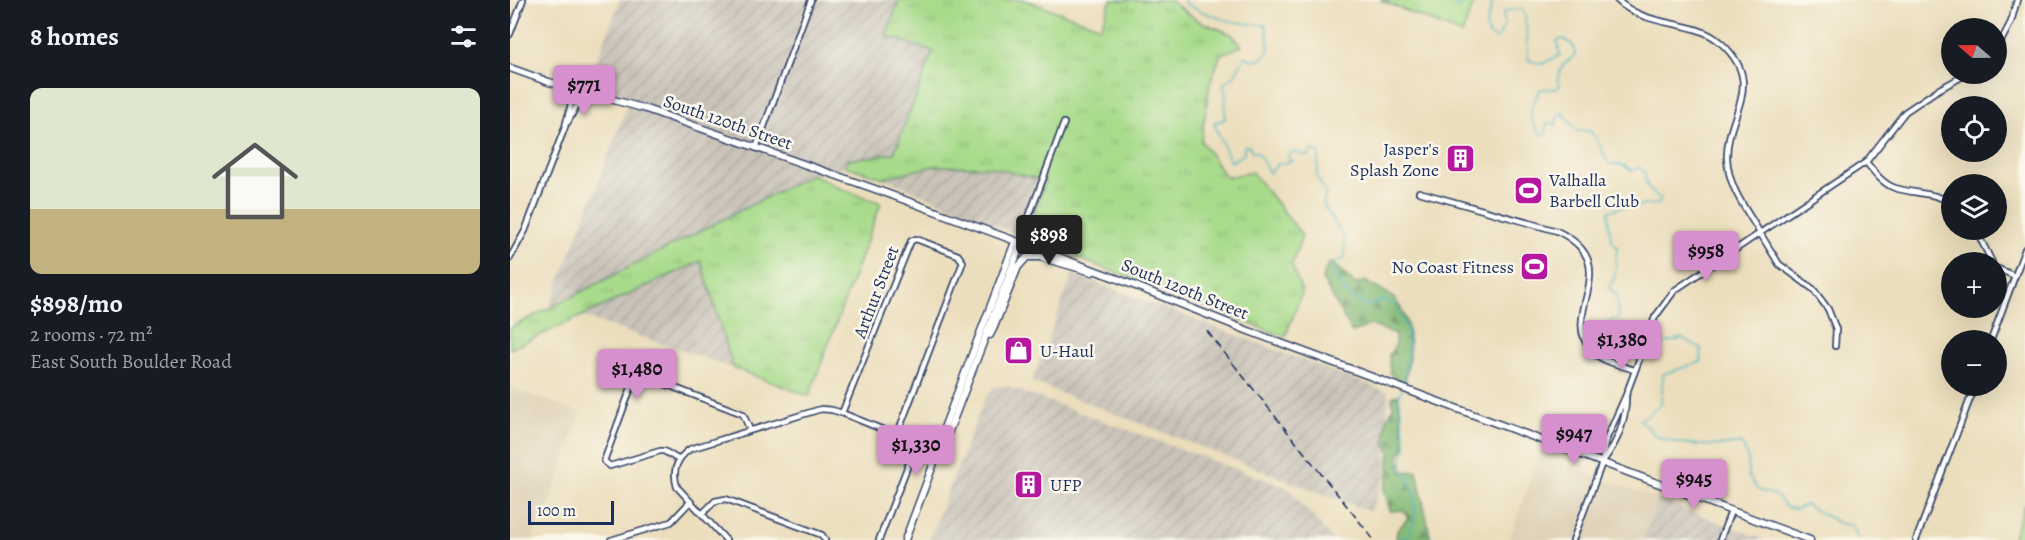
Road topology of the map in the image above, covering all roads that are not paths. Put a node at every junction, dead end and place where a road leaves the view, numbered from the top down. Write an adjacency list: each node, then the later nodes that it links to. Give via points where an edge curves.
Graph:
1 (523, 0): 6 (street)
2 (811, 0): 13 (street)
3 (1617, 0): 17 (street, via 1640,16 1706,33 1734,56 1743,91 1728,142 1728,168 1731,182)
4 (2017, 0): 5 (street)
5 (2007, 30)
6 (510, 34)
7 (510, 68): 9 (main road, South 120th Street)
8 (1949, 84): 14 (street, via 1905,112)
9 (575, 89): 10 (main road, South 120th Street); 12 (street)
10 (590, 93): 12 (street, via 578,103); 13 (main road, South 120th Street)
11 (1064, 123): 18 (street)
12 (565, 127): 20 (street, via 525,231)
13 (756, 148): 18 (main road, South 120th Street)
14 (1866, 162): 16 (street, via 1895,188); 17 (street)
15 (1419, 192): 27 (street, via 1557,231 1573,240 1585,254 1591,272 1582,317 1586,341 1596,354)
16 (1941, 198)
17 (1760, 233): 25 (street, via 1779,264 1813,289 1828,309 1836,329); 27 (street, via 1675,290 1650,329)
18 (1018, 243): 23 (main road, South 120th Street); 26 (main road); 34 (main road)
19 (2025, 249): 22 (street)
20 (510, 258)
21 (2007, 273): 22 (street)
22 (2015, 276): 24 (street)
23 (1119, 279): 26 (main road, via 1040,257 1027,257 1018,267); 36 (main road, South 120th Street)
24 (1995, 330)
25 (1835, 346)
26 (981, 349): 34 (main road)
27 (1634, 370): 28 (street)
28 (1626, 394): 36 (street, via 1605,442); 36 (street, via 1622,426)
29 (1971, 396): 48 (street)
30 (842, 413): 31 (street, via 821,409); 32 (street); 32 (street, Arthur Street, via 911,241 916,239 958,255 963,262)
31 (750, 430): 35 (street, via 690,449); 35 (street, via 743,414 644,376 635,377 604,461 610,466 660,451)
32 (897, 435): 33 (street)
33 (917, 442): 34 (street); 43 (street)
34 (938, 452): 44 (main road)
35 (679, 460): 37 (street, via 677,487)
36 (1602, 463): 38 (main road, South 120th Street); 45 (street)
37 (690, 502): 39 (street); 40 (street, via 671,522)
38 (1731, 511): 46 (street); 47 (main road, South 120th Street)
39 (702, 514): 41 (street); 42 (street, via 715,501 726,499 822,535)
40 (611, 540)
41 (726, 540)
42 (825, 540)
43 (879, 540)
44 (905, 540)
45 (1573, 540)
46 (1720, 540)
47 (1810, 540)
48 (1917, 540)

